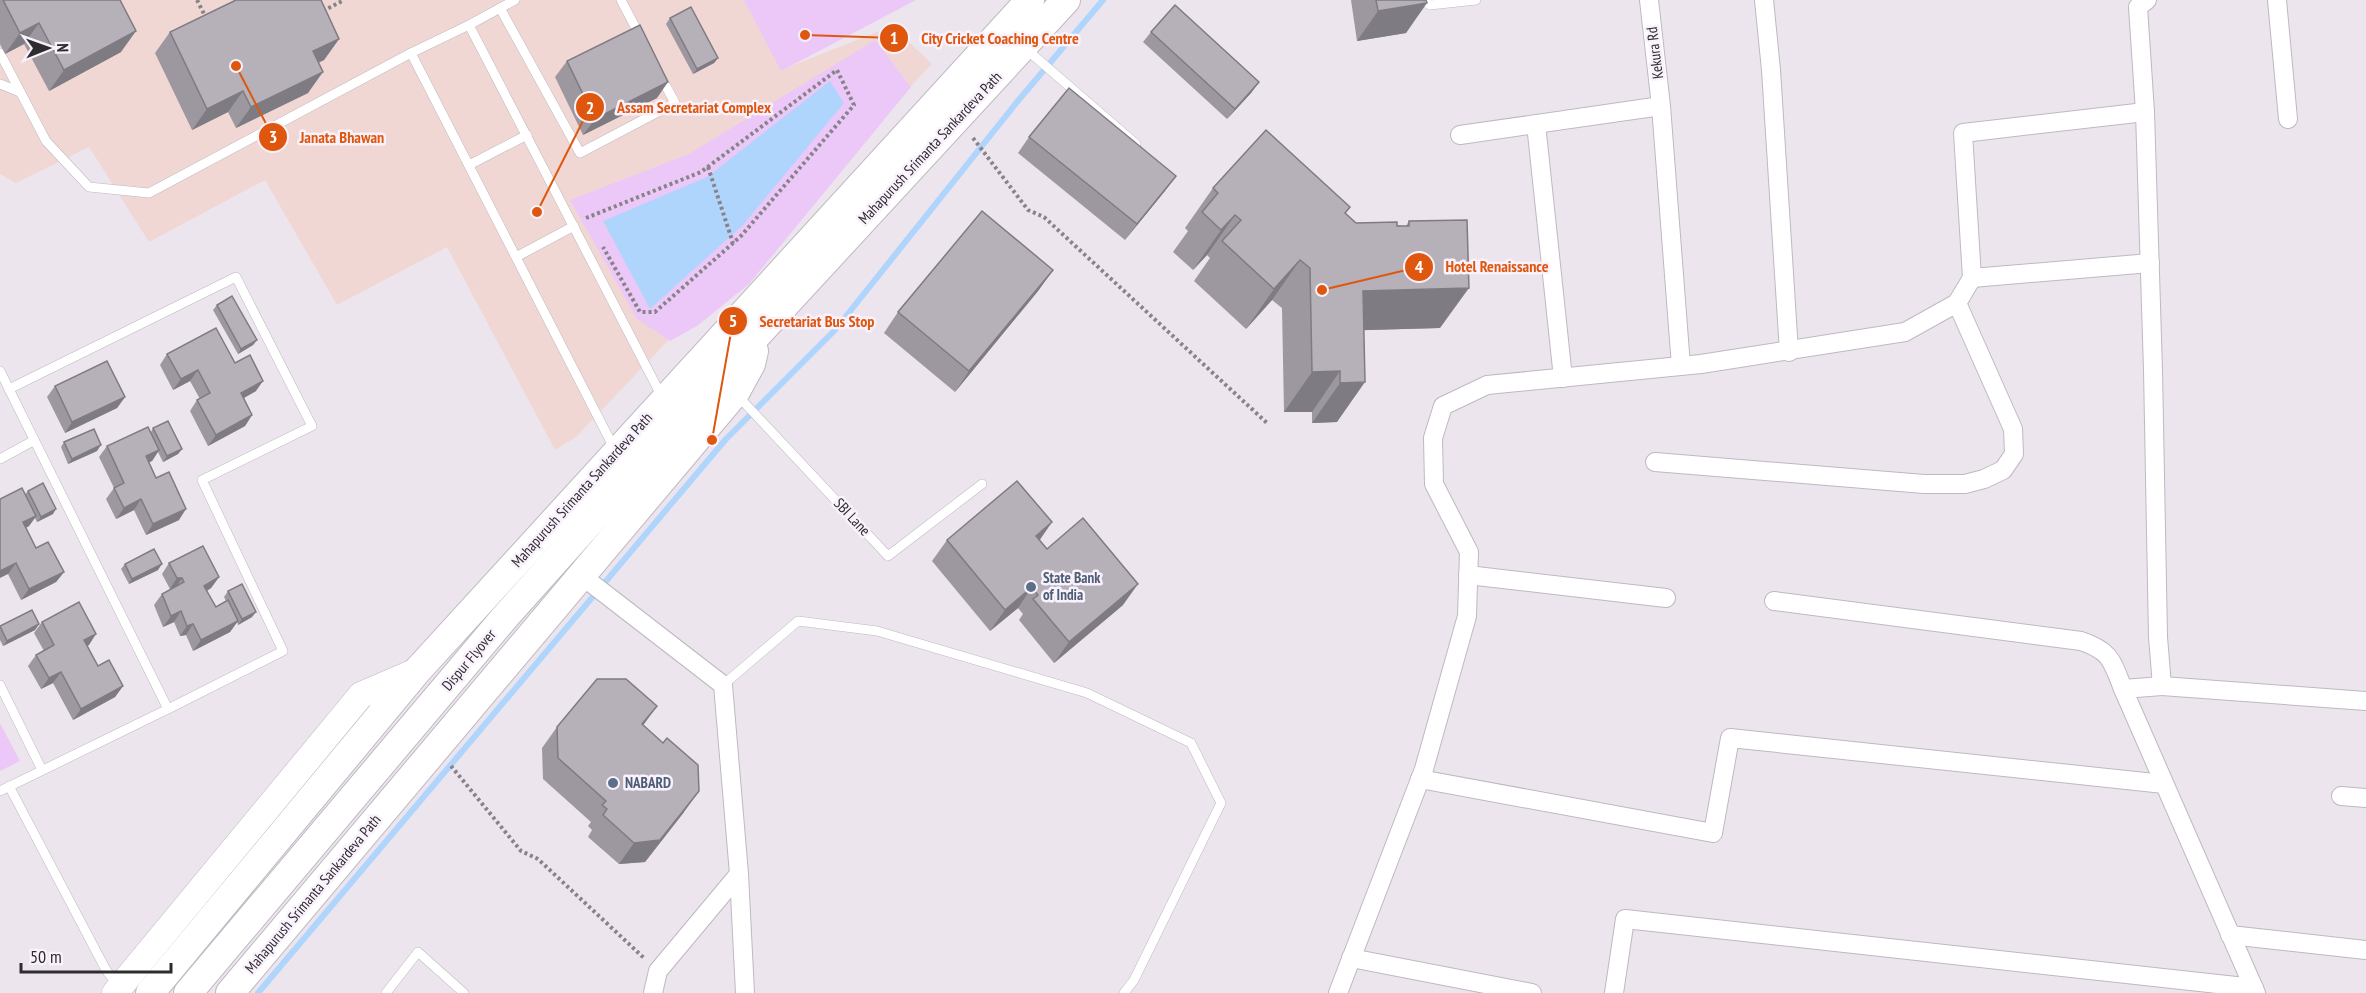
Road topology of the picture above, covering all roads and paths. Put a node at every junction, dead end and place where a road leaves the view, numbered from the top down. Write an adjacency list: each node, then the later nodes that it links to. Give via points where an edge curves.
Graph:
1 (197, 0): 16 (path)
2 (344, 0): 14 (path)
3 (514, 0): 13 (lane)
4 (621, 0): 17 (lane)
5 (1030, 0): 51 (main road, Mahapurush Srimanta Sankardeva Path)
6 (1066, 0): 19 (main road, Mahapurush Srimanta Sankardeva Path)
7 (1421, 0): 8 (lane, via 1430,5)
8 (1476, 0)
9 (1649, 0): 24 (street, Kekura Rd)
10 (1764, 0): 45 (street)
11 (2146, 0): 25 (street, via 2138,8)
12 (2277, 0): 26 (street)
13 (500, 8): 15 (lane); 21 (lane, via 580,153 675,103)
14 (315, 15)
15 (469, 25): 18 (lane); 28 (lane)
16 (210, 26)
17 (648, 51)
18 (411, 52): 23 (lane, via 149,193 89,187 46,141); 32 (lane)
19 (1030, 52): 31 (lane); 44 (main road, Mahapurush Srimanta Sankardeva Path)
20 (0, 53): 23 (lane)
21 (659, 72)
22 (0, 84): 23 (lane)
23 (20, 92)
24 (1661, 106): 27 (street); 46 (street, Kekura Rd)
25 (2145, 112): 41 (street); 42 (street, via 1963,133)
26 (2288, 119)
27 (1536, 124): 29 (street); 48 (street)
28 (527, 135): 32 (lane); 36 (lane)
29 (1460, 135)
30 (973, 138): 52 (path, via 1028,210 1044,217)
31 (1142, 149)
32 (469, 165): 40 (lane)
33 (708, 167): 35 (path); 39 (path); 39 (path, via 837,70 854,105)
34 (581, 209): 35 (path)
35 (586, 218): 37 (path)
36 (574, 226): 40 (lane); 51 (lane)
37 (592, 229)
38 (598, 239): 39 (path, via 639,312 655,312)
39 (733, 243)
40 (516, 257): 56 (lane)
41 (2150, 263): 42 (street); 65 (street)
42 (1971, 278): 43 (street)
43 (1957, 303): 45 (street, via 1905,332); 55 (street, via 2013,429 2014,454 2003,470 1965,484 1924,484)
44 (758, 334): 50 (main road, Mahapurush Srimanta Sankardeva Path); 56 (main road, Dispur Flyover)
45 (1789, 352): 46 (street)
46 (1681, 366): 48 (street)
47 (0, 371): 49 (lane)
48 (1563, 378): 58 (street, via 1487,386 1443,406 1433,438 1434,484 1469,552)
49 (9, 390): 53 (lane); 68 (lane, via 236,277 312,426 202,480 284,651)
50 (741, 399): 57 (lane, SBI Lane, via 888,556); 59 (main road, Mahapurush Srimanta Sankardeva Path)
51 (663, 400): 56 (main road, Mahapurush Srimanta Sankardeva Path)
52 (1267, 423)
53 (33, 441): 54 (lane); 68 (lane)
54 (0, 459)
55 (1656, 462)
56 (624, 463): 62 (main road, Mahapurush Srimanta Sankardeva Path); 84 (main road, Dispur Flyover, via 505,617)
57 (982, 484)
58 (1468, 575): 60 (street); 71 (street, via 1467,616)
59 (586, 579): 64 (street); 85 (main road, Mahapurush Srimanta Sankardeva Path)
60 (1666, 598)
61 (1774, 602): 66 (street, via 2081,640 2100,647 2112,661)
62 (417, 671): 81 (main road, via 361,695); 83 (main road, Mahapurush Srimanta Sankardeva Path)
63 (0, 685): 70 (lane)
64 (723, 685): 76 (street); 90 (lane, via 798,621 877,631 1087,693 1191,743 1221,803)
65 (2162, 686): 66 (street); 67 (street)
66 (2123, 689): 72 (street)
67 (2366, 701)
68 (168, 709): 70 (lane)
69 (450, 765): 80 (path, via 521,851 538,859)
70 (42, 770): 73 (lane)
71 (1420, 779): 72 (street, via 1713,833 1730,738); 79 (street)
72 (2164, 784): 77 (street)
73 (5, 788): 81 (lane)
74 (2341, 796): 75 (street)
75 (2366, 798)
76 (739, 874): 80 (street); 89 (street)
77 (2230, 935): 78 (street); 82 (street)
78 (2366, 950)
79 (1351, 958): 91 (street); 92 (street)
80 (658, 971): 88 (street)
81 (117, 990)
82 (2255, 991): 93 (street, via 1625,919)
83 (150, 993)
84 (188, 993)
85 (230, 993)
86 (386, 993): 87 (lane, via 418,952)
87 (464, 993)
88 (653, 993)
89 (745, 993)
90 (1124, 993)
91 (1338, 993)
92 (1532, 993)
93 (1614, 993)

